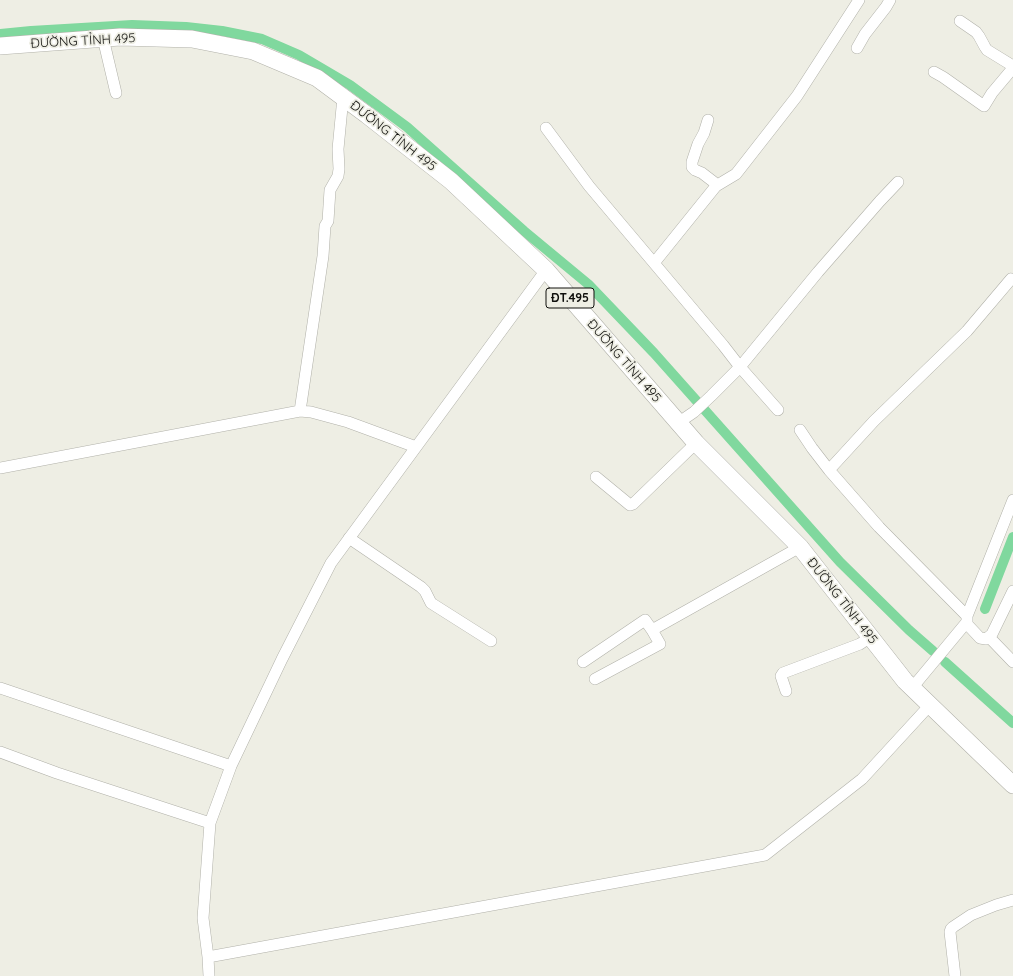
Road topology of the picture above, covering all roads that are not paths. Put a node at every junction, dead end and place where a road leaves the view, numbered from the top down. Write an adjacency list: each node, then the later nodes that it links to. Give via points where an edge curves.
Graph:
1 (859, 0): 14 (street, via 796,96 736,174)
2 (890, 0): 6 (street)
3 (960, 21): 7 (street, via 980,36 987,50)
4 (103, 38): 5 (main road, ĐƯỜNG TỈNH 495 / ĐT.495); 9 (street); 10 (main road, ĐƯỜNG TỈNH 495 / ĐT.495, via 192,38 253,51 317,78)
5 (0, 46)
6 (857, 48)
7 (1013, 67): 8 (street, via 984,106)
8 (934, 72)
9 (116, 93)
10 (343, 97): 16 (main road, ĐƯỜNG TỈNH 495 / ĐT.495, via 451,181); 20 (street, via 338,148 339,170 330,190 328,221 325,226 323,256)
11 (708, 120): 14 (street, via 692,167 715,182)
12 (546, 128): 15 (street, via 589,186)
13 (898, 182): 18 (street, via 818,272)
14 (716, 186): 15 (street)
15 (654, 263): 18 (street)
16 (546, 270): 21 (main road, ĐƯỜNG TỈNH 495 / ĐT.495); 24 (street)
17 (1013, 280): 26 (street, via 1011,279 967,331 874,421)
18 (740, 366): 19 (street); 21 (street, via 694,412)
19 (778, 410)
20 (300, 411): 24 (street, via 348,422); 25 (street)
21 (678, 423): 23 (main road, ĐƯỜNG TỈNH 495 / ĐT.495)
22 (800, 430): 26 (street)
23 (696, 444): 27 (street, via 630,505); 30 (main road, ĐƯỜNG TỈNH 495 / ĐT.495)
24 (416, 447): 29 (street)
25 (0, 468)
26 (829, 470): 32 (street)
27 (596, 477)
28 (1013, 500): 32 (street)
29 (349, 538): 36 (street, via 421,587 431,603); 45 (street, via 331,563)
30 (800, 547): 33 (street); 34 (main road, ĐƯỜNG TỈNH 495 / ĐT.495)
31 (1013, 591): 35 (street)
32 (967, 620): 35 (street, via 980,638); 41 (street)
33 (652, 630): 37 (street, via 645,620); 39 (street, via 660,644)
34 (870, 637): 41 (main road, ĐƯỜNG TỈNH 495 / ĐT.495); 42 (street, via 860,644 783,673 781,676)
35 (989, 637): 38 (street)
36 (491, 641)
37 (584, 662)
38 (1013, 662)
39 (595, 679)
40 (0, 688): 45 (street)
41 (912, 688): 43 (main road, ĐƯỜNG TỈNH 495 / ĐT.495)
42 (786, 691)
43 (930, 705): 46 (main road, ĐƯỜNG TỈNH 495 / ĐT.495); 49 (street, via 862,779 765,855)
44 (0, 752): 47 (street)
45 (231, 766): 47 (street)
46 (1013, 785)
47 (210, 823): 49 (street, via 203,918)
48 (1013, 900): 51 (street, via 971,915 952,927 950,932)
49 (208, 957): 50 (street)
50 (209, 976)
51 (955, 976)

